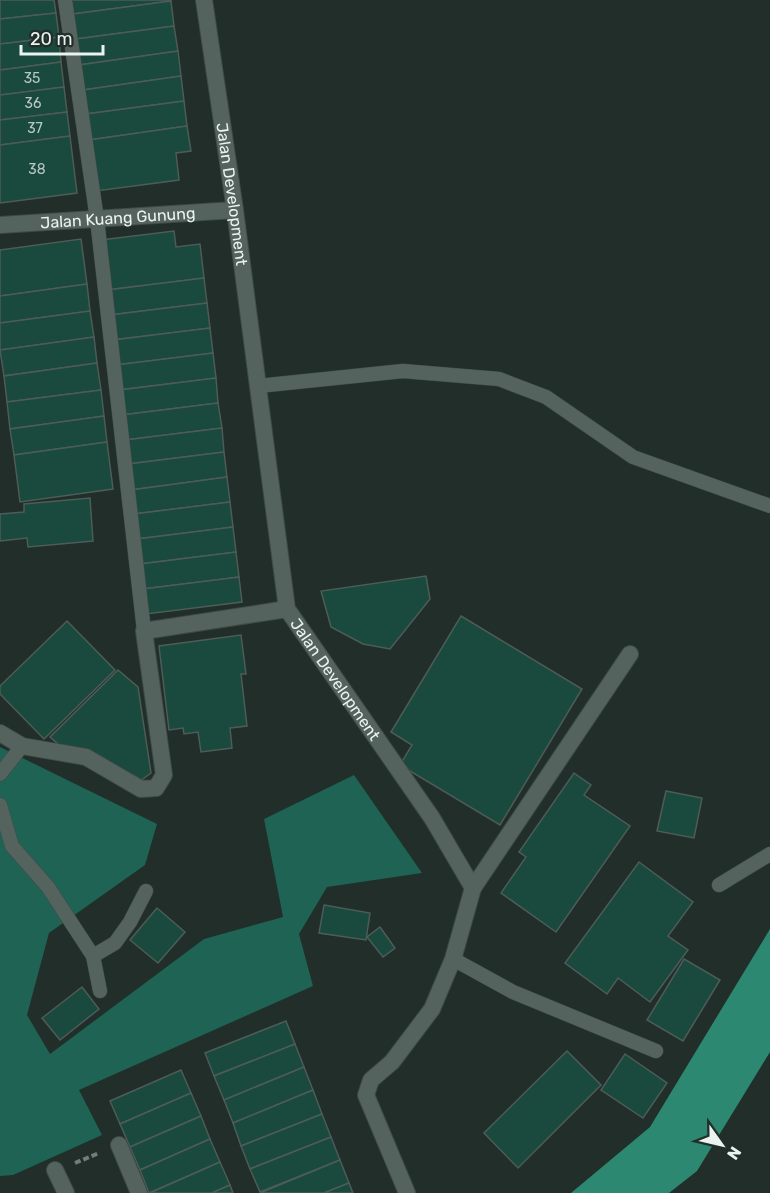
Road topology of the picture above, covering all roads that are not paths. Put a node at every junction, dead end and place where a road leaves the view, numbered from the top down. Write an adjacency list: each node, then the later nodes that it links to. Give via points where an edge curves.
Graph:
1 (65, 0): 4 (lane)
2 (204, 0): 3 (street, Jalan Development)
3 (235, 210): 4 (street, Jalan Kuang Gunung); 6 (street, Jalan Development)
4 (98, 219): 5 (street, Jalan Kuang Gunung); 9 (lane)
5 (0, 225)
6 (258, 386): 7 (lane, via 403,371 499,378 546,397 633,457); 8 (street, Jalan Development)
7 (770, 506)
8 (287, 609): 9 (street); 17 (street, Jalan Development, via 432,818)
9 (144, 631): 12 (street, via 164,775 156,788 141,789 86,757)
10 (630, 654): 17 (street)
11 (0, 733): 12 (street)
12 (22, 746): 13 (lane)
13 (0, 774)
14 (0, 805): 19 (lane, via 12,846 48,886)
15 (770, 854): 16 (lane)
16 (719, 885)
17 (473, 888): 20 (street)
18 (147, 891): 19 (lane, via 115,943)
19 (93, 956): 21 (lane)
20 (453, 959): 22 (lane, via 513,992); 27 (street, via 432,1009 392,1062 371,1080 366,1095)
21 (100, 991)
22 (656, 1051)
23 (119, 1145): 26 (street)
24 (56, 1170): 25 (street)
25 (66, 1193)
26 (139, 1193)
27 (407, 1193)

